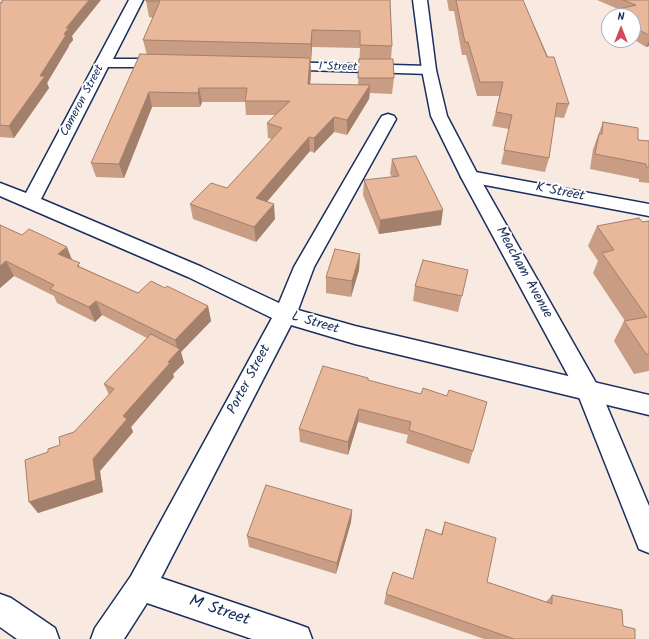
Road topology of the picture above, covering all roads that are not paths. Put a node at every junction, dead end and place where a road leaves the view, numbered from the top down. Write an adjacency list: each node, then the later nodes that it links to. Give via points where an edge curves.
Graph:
1 (136, 0): 3 (street, Cameron Street)
2 (420, 0): 6 (street, Meacham Avenue)
3 (103, 64): 4 (street); 10 (street, Cameron Street)
4 (176, 64)
5 (263, 66): 6 (street, I Street)
6 (429, 70): 8 (street, Meacham Avenue, via 439,116)
7 (388, 119): 12 (street, Porter Street, via 304,267)
8 (470, 177): 11 (street, K Street); 13 (street, Meacham Avenue)
9 (0, 189): 10 (street, L Street)
10 (30, 202): 12 (street, L Street, via 195,272)
11 (649, 210)
12 (285, 315): 13 (street, L Street, via 354,335); 16 (street, Porter Street)
13 (588, 390): 14 (street, L Street); 15 (street, Meacham Avenue)
14 (649, 405)
15 (649, 539)
16 (141, 586): 19 (street, Porter Street); 20 (street, M Street)
17 (0, 609): 18 (street)
18 (44, 639)
19 (106, 639)
20 (297, 639)

